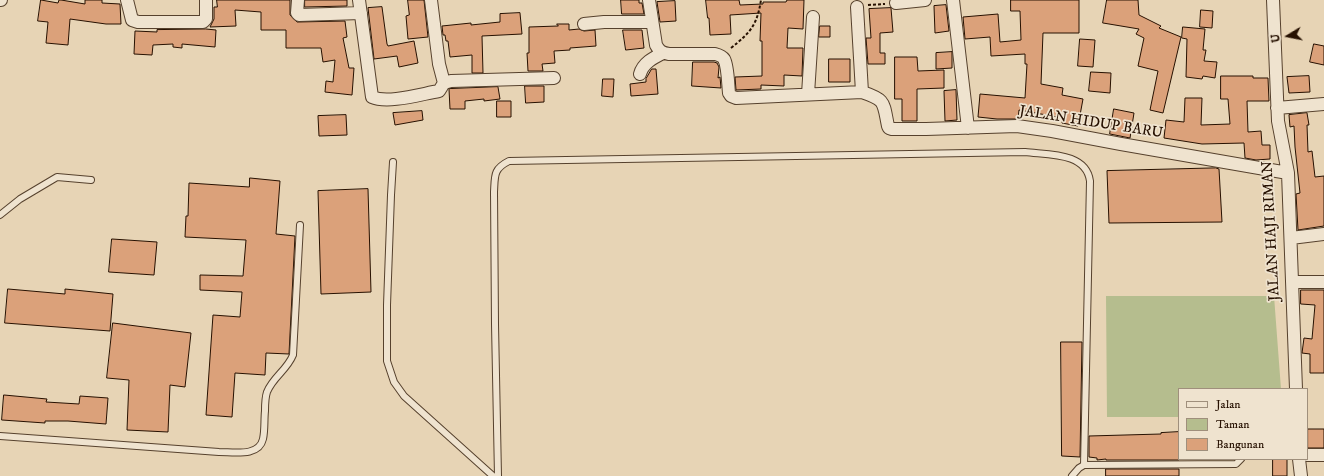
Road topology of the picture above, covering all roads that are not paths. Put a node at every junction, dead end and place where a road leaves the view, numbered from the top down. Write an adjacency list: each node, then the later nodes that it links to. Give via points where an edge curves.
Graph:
1 (127, 0): 2 (street, via 132,20 138,22 203,22 206,19)
2 (206, 0)
3 (298, 0): 12 (street, via 299,15)
4 (359, 0): 12 (street)
5 (432, 0): 19 (street, via 439,64)
6 (649, 0): 14 (street)
7 (925, 0): 10 (street)
8 (953, 0): 24 (street)
9 (1273, 0): 23 (street, JALAN HAJI RIMAN)
10 (896, 3)
11 (856, 7): 20 (street)
12 (361, 13): 19 (street, via 372,98 378,100 439,91)
13 (813, 17): 21 (street)
14 (652, 22): 15 (street); 16 (street, via 656,45)
15 (584, 24)
16 (662, 53): 17 (street, via 647,63); 21 (street, JALAN HIDUP BARU, via 720,56 726,65 729,93 736,98)
17 (640, 74)
18 (554, 78): 19 (street)
19 (444, 83)
20 (862, 92): 21 (street, JALAN HIDUP BARU); 24 (street, JALAN HIDUP BARU, via 876,96 882,101 889,128)
21 (808, 94)
22 (1324, 104): 23 (street)
23 (1277, 108): 26 (street, JALAN HAJI RIMAN)
24 (968, 128): 26 (street, JALAN HIDUP BARU, via 1035,128)
25 (393, 162): 41 (lane, via 387,305 390,373 404,396)
26 (1288, 173): 31 (street, JALAN HAJI RIMAN)
27 (91, 180): 28 (lane, via 57,177 20,199)
28 (0, 215)
29 (300, 225): 35 (lane, via 293,355 266,395 263,439 254,450 220,452)
30 (1324, 234): 31 (street)
31 (1290, 238): 32 (street, JALAN HAJI RIMAN)
32 (1292, 282): 33 (street); 34 (street, JALAN HAJI RIMAN)
33 (1324, 282)
34 (1296, 388)
35 (0, 436)
36 (1308, 455): 37 (street)
37 (1324, 455)
38 (1240, 460): 40 (lane, via 1236,464)
39 (1299, 460): 44 (street)
40 (1084, 465): 42 (lane, via 1090,181 1084,166 1076,160 1025,152 509,161 500,165 496,173 494,192); 43 (lane)
41 (493, 476)
42 (498, 476)
43 (1072, 476)
44 (1301, 476)

